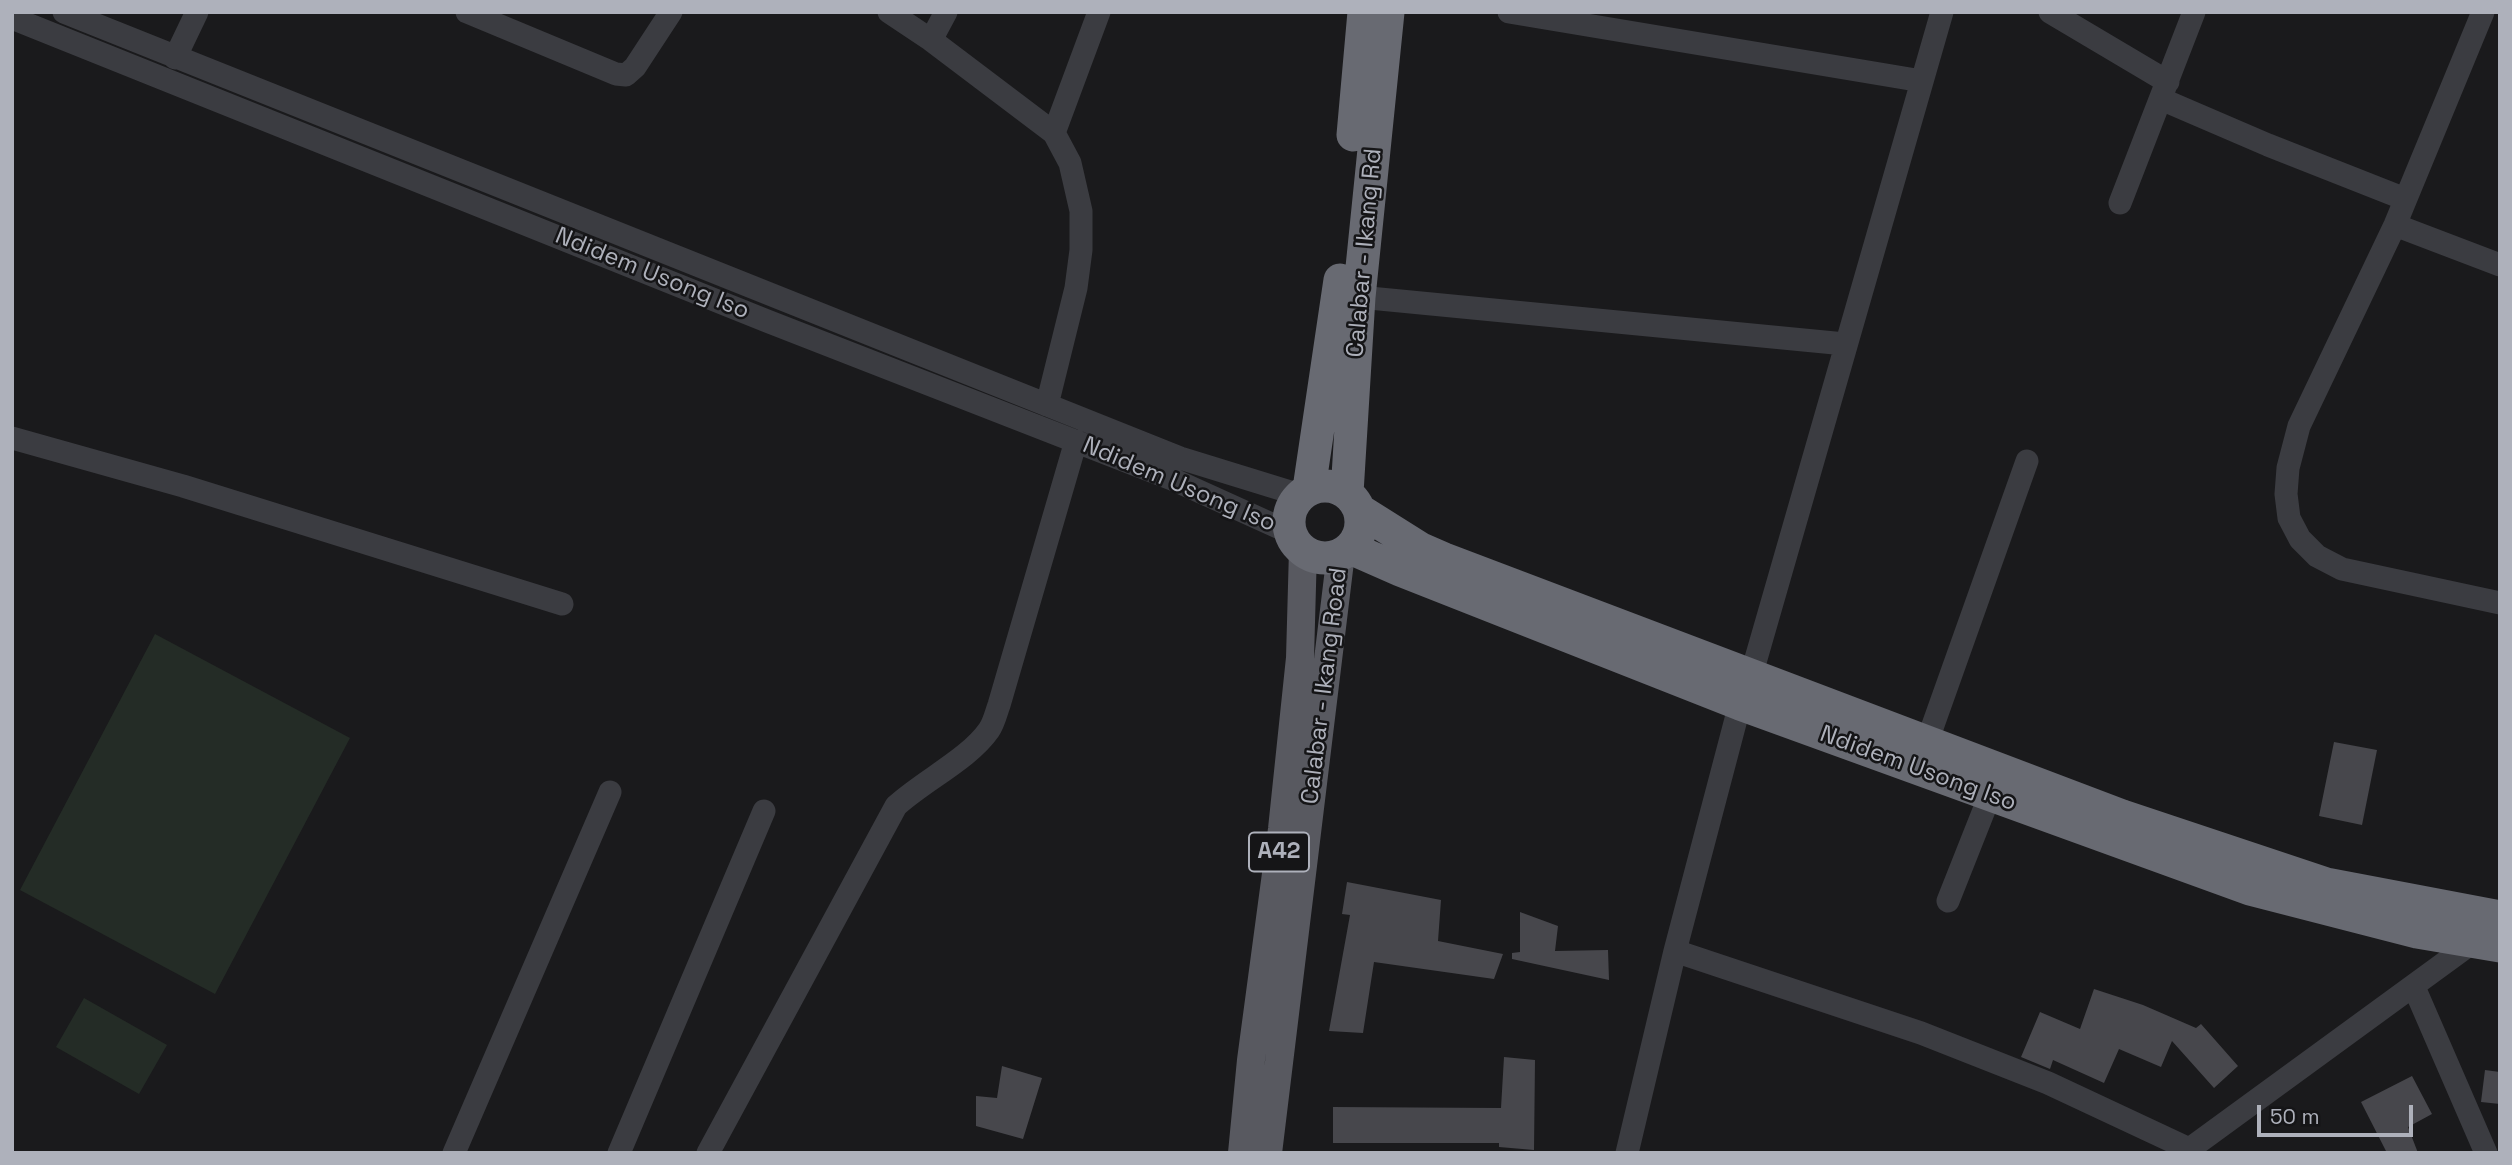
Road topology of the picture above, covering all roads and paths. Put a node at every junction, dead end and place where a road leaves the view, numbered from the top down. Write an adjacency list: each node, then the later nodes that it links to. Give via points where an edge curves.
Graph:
1 (64, 12): 17 (street, Ndidem Usong Iso)
2 (197, 12): 17 (street)
3 (467, 12): 4 (street, via 626,75)
4 (671, 12)
5 (890, 12): 16 (street)
6 (946, 12): 16 (street)
7 (1099, 12): 20 (street)
8 (1364, 12): 31 (highway, Calabar - Ikang Rd, via 1338,297)
9 (1388, 12): 25 (highway, Calabar - Ikang Rd)
10 (1508, 12): 18 (street)
11 (1942, 12): 18 (street)
12 (2050, 12): 19 (street)
13 (2194, 12): 19 (street)
14 (2483, 12): 21 (street)
15 (12, 18): 29 (street, Ndidem Usong Iso)
16 (931, 40): 20 (street)
17 (175, 58): 27 (street, Ndidem Usong Iso)
18 (1922, 81): 26 (street)
19 (2164, 91): 21 (street, via 2268,145); 22 (street)
20 (1054, 133): 27 (street, via 1074,174 1081,211 1081,250)
21 (2405, 199): 23 (street)
22 (2120, 203)
23 (2395, 225): 24 (street); 35 (street, via 2299,426 2288,468 2289,518 2316,555 2342,569)
24 (2500, 265)
25 (1359, 297): 26 (street); 32 (highway, Calabar - Ikang Rd)
26 (1845, 344): 37 (street)
27 (1047, 405): 31 (street, Ndidem Usong Iso, via 1180,458)
28 (12, 438): 36 (street)
29 (1076, 441): 33 (street, Ndidem Usong Iso, via 1172,479); 51 (street, via 989,730 896,806)
30 (2027, 461): 38 (street)
31 (1304, 492): 32 (highway, via 1329,486); 33 (highway, via 1290,513)
32 (1353, 502): 34 (highway, via 1359,530); 37 (highway, Ndidem Usong Iso, via 1421,549)
33 (1297, 541): 34 (highway, via 1321,557); 52 (main road, Calabar - Ikang Road / A42, via 1300,658)
34 (1345, 551): 37 (highway, Ndidem Usong Iso); 53 (main road, Calabar - Ikang Road / A42)
35 (2500, 603)
36 (562, 604)
37 (1745, 690): 38 (highway, Ndidem Usong Iso); 40 (highway, Ndidem Usong Iso); 46 (street)
38 (1927, 742): 43 (highway, Ndidem Usong Iso, via 2122,816 2326,884)
39 (610, 792): 49 (street)
40 (1990, 795): 42 (street); 45 (highway, Ndidem Usong Iso, via 2250,890 2417,932)
41 (764, 811): 50 (street)
42 (1948, 901)
43 (2500, 918)
44 (2500, 923): 45 (street)
45 (2486, 944): 47 (street)
46 (1675, 951): 48 (street, via 1933,1038 2048,1083); 54 (street)
47 (2413, 987): 48 (street); 55 (street)
48 (2187, 1151)
49 (454, 1153)
50 (619, 1153)
51 (708, 1153)
52 (1242, 1153)
53 (1268, 1153)
54 (1627, 1153)
55 (2486, 1153)

